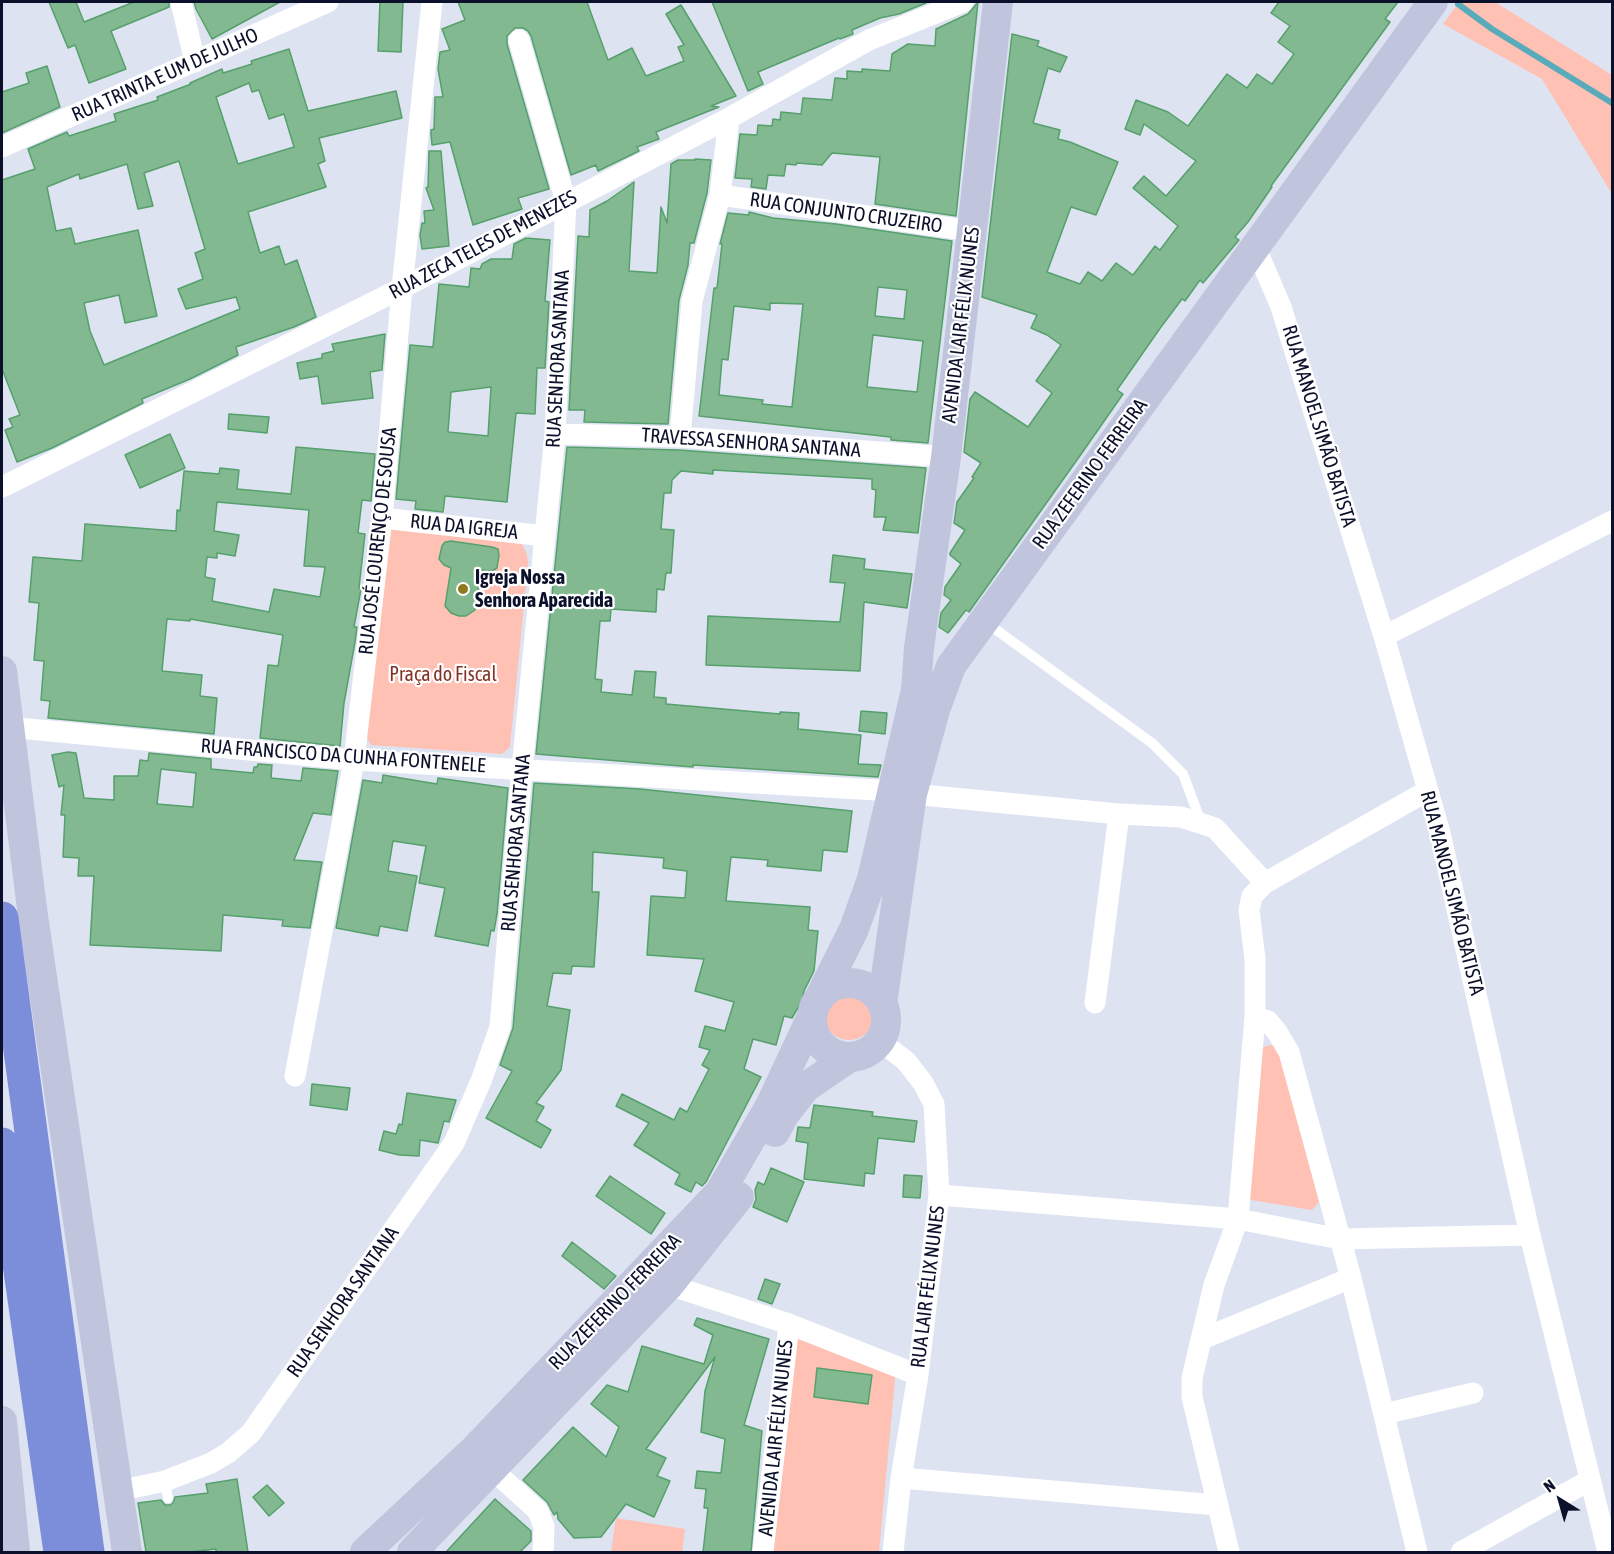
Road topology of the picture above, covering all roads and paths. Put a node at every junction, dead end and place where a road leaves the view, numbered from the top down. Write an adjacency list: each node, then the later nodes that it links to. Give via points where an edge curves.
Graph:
1 (181, 2): 8 (street)
2 (327, 2): 8 (street, RUA TRINTA E UM DE JULHO)
3 (432, 2): 15 (street, RUA JOSÉ LOURENÇO DE SOUSA)
4 (963, 2): 9 (street, RUA ZECA TELES DE MENEZES, via 869,40)
5 (998, 2): 13 (main road, AVENIDA LAIR FÉLIX NUNES)
6 (1433, 2): 14 (main road, RUA ZEFERINO FERREIRA)
7 (519, 40): 12 (street, RUA SENHORA SANTANA)
8 (195, 62): 10 (street, RUA TRINTA E UM DE JULHO)
9 (729, 117): 11 (street); 12 (street, RUA ZECA TELES DE MENEZES)
10 (2, 147)
11 (720, 195): 13 (street, RUA CONJUNTO CRUZEIRO); 17 (street, via 692,301)
12 (566, 202): 15 (street, RUA ZECA TELES DE MENEZES); 16 (street, RUA SENHORA SANTANA)
13 (972, 231): 18 (main road, AVENIDA LAIR FÉLIX NUNES)
14 (1255, 246): 23 (main road, RUA ZEFERINO FERREIRA); 24 (street, RUA MANOEL SIMÃO BATISTA, via 1281,307)
15 (402, 288): 19 (street, RUA ZECA TELES DE MENEZES); 20 (street, RUA JOSÉ LOURENÇO DE SOUSA)
16 (555, 434): 17 (street, TRAVESSA SENHORA SANTANA); 22 (street, RUA SENHORA SANTANA)
17 (680, 437): 18 (street, TRAVESSA SENHORA SANTANA)
18 (946, 457): 25 (main road, AVENIDA LAIR FÉLIX NUNES)
19 (2, 487)
20 (382, 518): 22 (street, RUA DA IGREJA); 29 (street, RUA JOSÉ LOURENÇO DE SOUSA)
21 (1612, 521): 24 (street)
22 (544, 536): 30 (street, RUA SENHORA SANTANA)
23 (983, 621): 26 (main road, RUA ZEFERINO FERREIRA); 34 (lane, via 1152,743 1184,774)
24 (1384, 636): 31 (street, RUA MANOEL SIMÃO BATISTA)
25 (919, 648): 26 (main road, via 938,664); 32 (main road, RUA ZEFERINO FERREIRA)
26 (951, 666): 32 (main road, RUA ZEFERINO FERREIRA)
27 (2, 671): 28 (main road)
28 (8, 727): 29 (street, RUA FRANCISCO DA CUNHA FONTENELE); 60 (main road)
29 (354, 760): 30 (street, RUA FRANCISCO DA CUNHA FONTENELE); 43 (street, RUA JOSÉ LOURENÇO DE SOUSA)
30 (522, 769): 32 (street, RUA FRANCISCO DA CUNHA FONTENELE); 60 (street, RUA SENHORA SANTANA, via 500,1027 454,1143 251,1433 228,1453 167,1490)
31 (1427, 791): 35 (street); 47 (street, RUA MANOEL SIMÃO BATISTA, via 1440,833)
32 (903, 793): 33 (street, RUA FRANCISCO DA CUNHA FONTENELE); 38 (main road, RUA ZEFERINO FERREIRA); 39 (main road, RUA ZEFERINO FERREIRA, via 854,929)
33 (1119, 814): 34 (street, RUA FRANCISCO DA CUNHA FONTENELE, via 1181,817); 37 (street)
34 (1201, 822): 35 (street, via 1215,828)
35 (1265, 883): 40 (street, via 1252,896 1249,910 1256,960)
36 (3, 928): 64 (highway)
37 (1095, 1003)
38 (882, 1004): 39 (main road, via 870,990 852,984 828,990); 41 (main road, via 886,1017)
39 (816, 1006): 42 (main road, via 813,1025 821,1045 829,1052); 66 (main road, RUA ZEFERINO FERREIRA, via 770,1106 720,1192 473,1451)
40 (1255, 1017): 46 (street); 48 (street, via 1268,1021 1289,1052)
41 (880, 1041): 42 (main road, via 872,1050); 45 (street, RUA LAIR FÉLIX NUNES, via 906,1061 934,1104)
42 (850, 1057): 50 (main road, RUA ZEFERINO FERREIRA, via 806,1087 784,1115 738,1198)
43 (295, 1076)
44 (2, 1144): 63 (highway)
45 (939, 1195): 46 (street); 53 (street, RUA LAIR FÉLIX NUNES)
46 (1238, 1219): 48 (street); 52 (street, via 1214,1285)
47 (1530, 1235): 48 (street); 59 (street, RUA MANOEL SIMÃO BATISTA)
48 (1340, 1239): 49 (street)
49 (1351, 1278): 52 (street); 55 (street)
50 (669, 1285): 51 (street); 57 (main road, RUA ZEFERINO FERREIRA)
51 (789, 1324): 53 (street); 69 (street, AVENIDA LAIR FÉLIX NUNES)
52 (1202, 1339): 61 (street, via 1192,1378 1192,1397)
53 (918, 1375): 58 (street, RUA LAIR FÉLIX NUNES)
54 (1473, 1393): 55 (street)
55 (1384, 1414): 72 (street)
56 (2, 1421): 62 (main road)
57 (493, 1470): 67 (main road, RUA ZEFERINO FERREIRA); 68 (street, via 538,1511 544,1527)
58 (901, 1478): 61 (street); 70 (street, RUA LAIR FÉLIX NUNES)
59 (1590, 1480): 73 (street); 74 (street, RUA MANOEL SIMÃO BATISTA)
60 (118, 1491): 65 (main road)
61 (1217, 1504): 71 (street)
62 (15, 1552)
63 (60, 1552)
64 (88, 1552)
65 (127, 1552)
66 (365, 1552)
67 (412, 1552)
68 (543, 1552)
69 (763, 1552)
70 (893, 1552)
71 (1229, 1552)
72 (1417, 1552)
73 (1461, 1552)
74 (1608, 1552)

